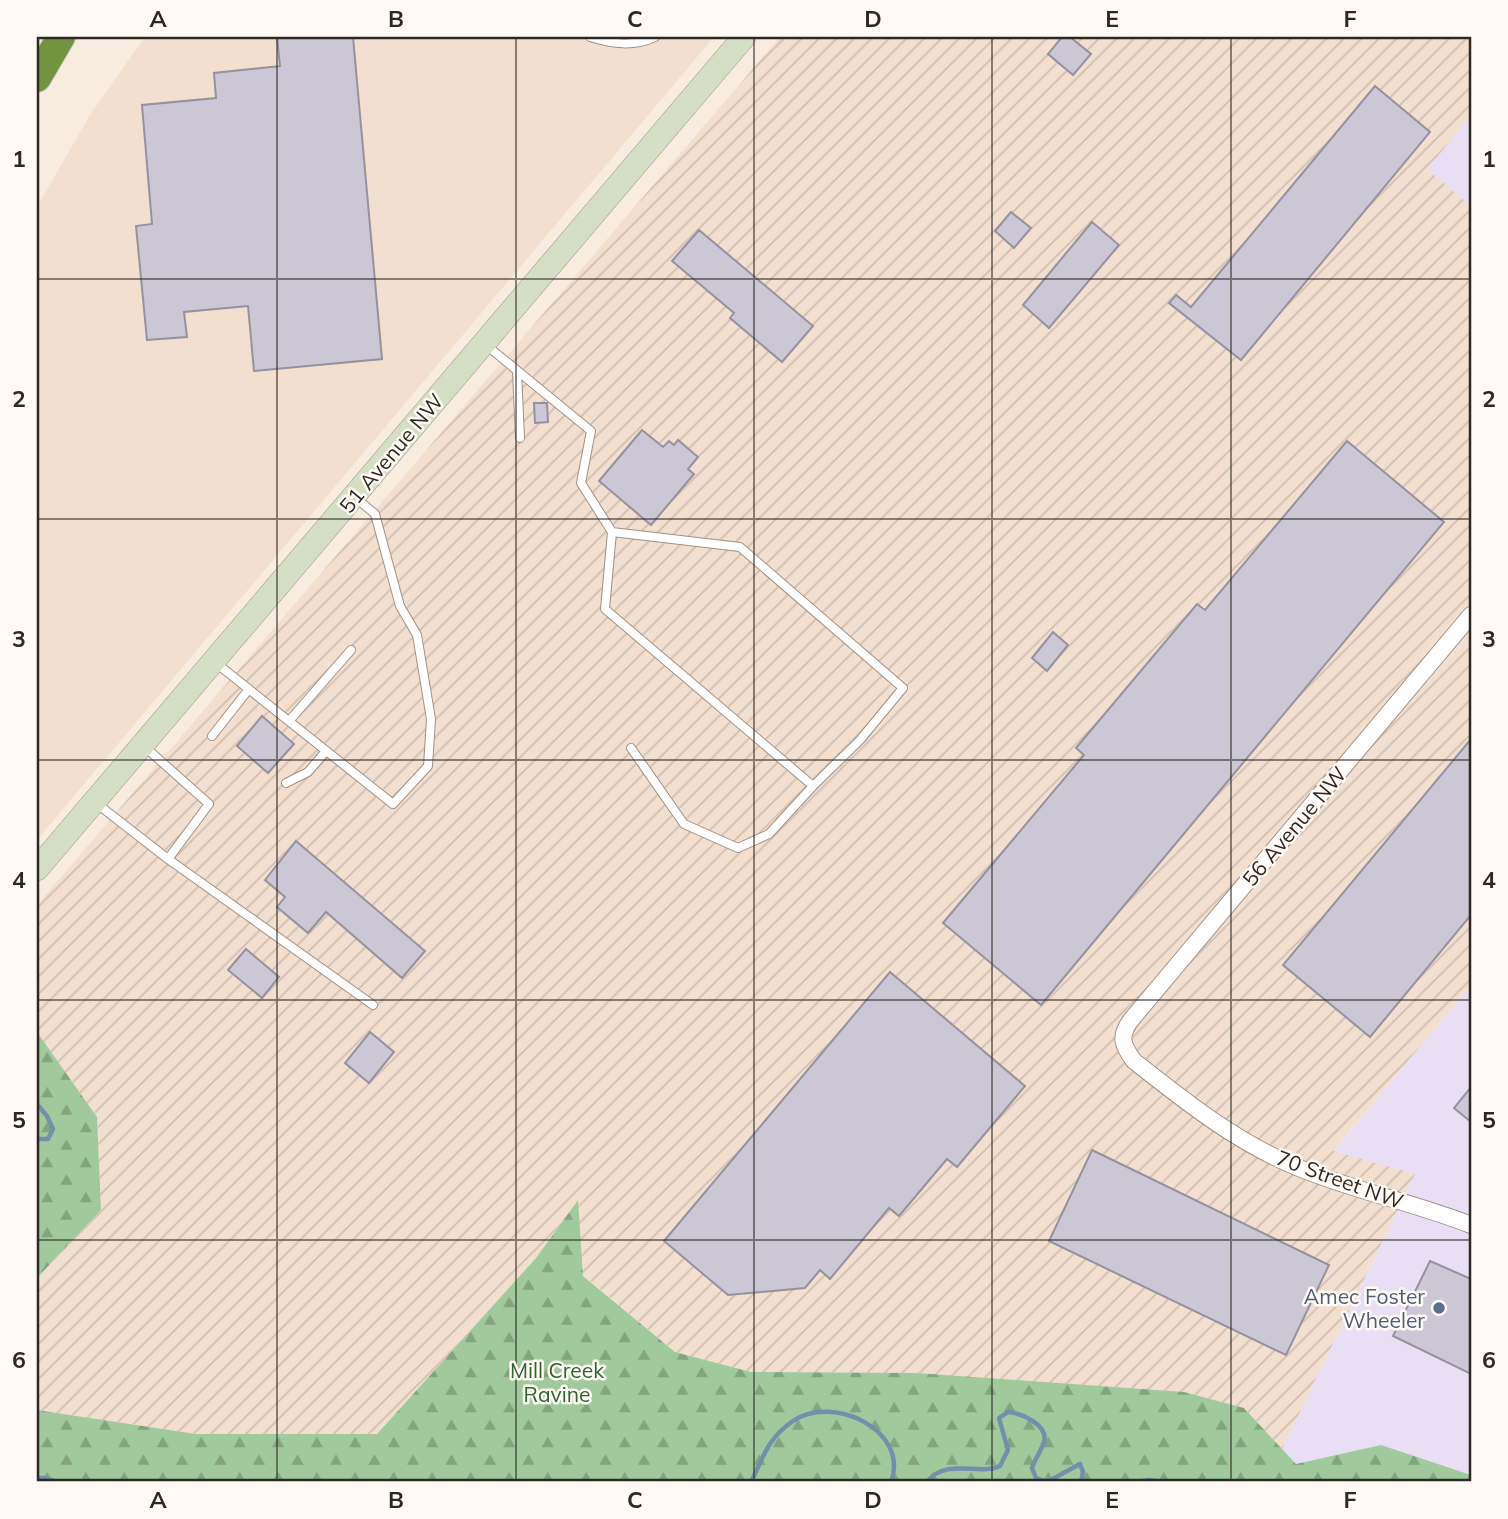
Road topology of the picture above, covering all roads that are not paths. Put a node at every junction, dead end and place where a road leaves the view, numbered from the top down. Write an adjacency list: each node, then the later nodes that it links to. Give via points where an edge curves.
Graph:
1 (61, 37): 5 (highway)
2 (590, 37): 3 (lane, via 613,44)
3 (655, 37)
4 (744, 37): 6 (street, 51 Avenue NW)
5 (37, 78)
6 (484, 343): 7 (lane); 9 (street, 51 Avenue NW)
7 (517, 371): 8 (lane); 10 (lane, via 591,432 581,483)
8 (520, 438)
9 (354, 497): 13 (street, 51 Avenue NW); 19 (lane, via 375,514 400,606 417,635 431,719 428,766 393,804)
10 (612, 532): 21 (lane, via 605,609); 21 (lane, via 740,547 903,688 860,740)
11 (1471, 615): 26 (street, 56 Avenue NW, via 1131,1020)
12 (351, 650): 15 (lane)
13 (214, 661): 14 (lane); 17 (street, 51 Avenue NW)
14 (249, 689): 15 (lane); 16 (lane)
15 (289, 721): 19 (lane)
16 (212, 736)
17 (142, 745): 22 (street, 51 Avenue NW); 23 (lane, via 209,804)
18 (631, 748): 21 (lane, via 684,824 738,848 769,834)
19 (326, 751): 20 (lane, via 308,772)
20 (286, 783)
21 (813, 786)
22 (94, 802): 23 (lane); 24 (street, 51 Avenue NW)
23 (168, 859): 25 (lane)
24 (37, 869)
25 (373, 1005)
26 (1122, 1040): 27 (street, 70 Street NW, via 1134,1061 1235,1136 1299,1168)
27 (1471, 1225)

